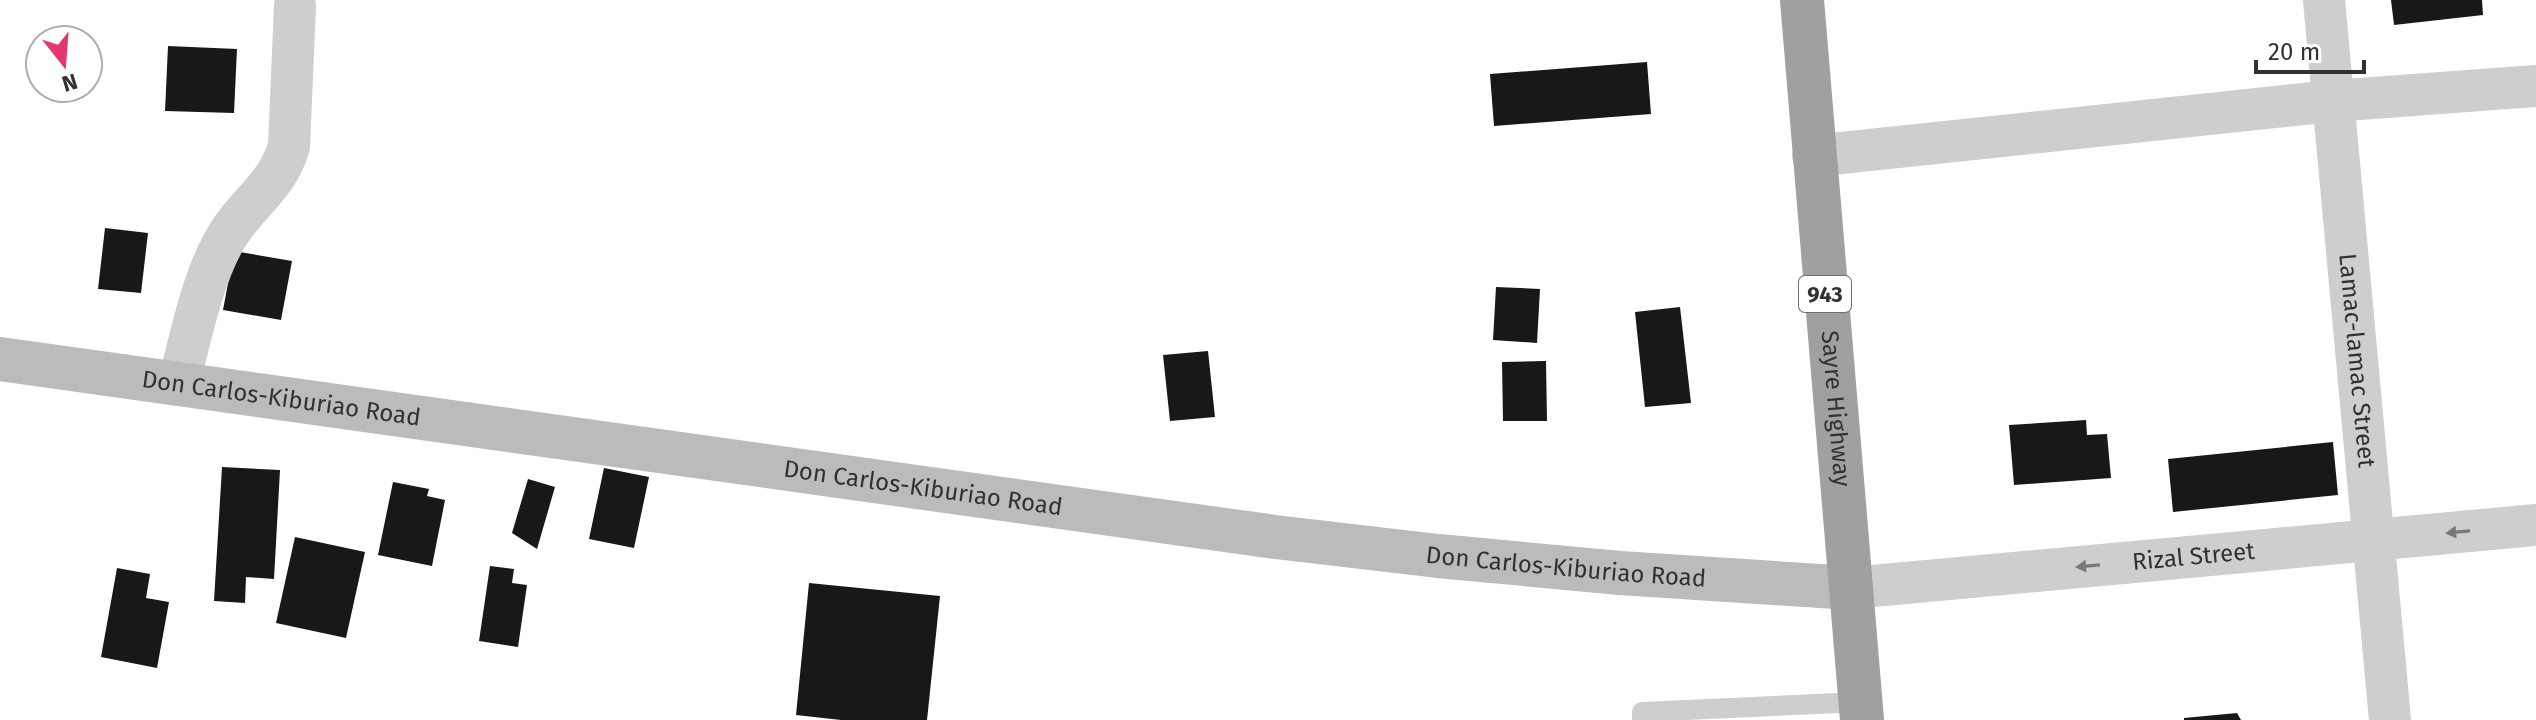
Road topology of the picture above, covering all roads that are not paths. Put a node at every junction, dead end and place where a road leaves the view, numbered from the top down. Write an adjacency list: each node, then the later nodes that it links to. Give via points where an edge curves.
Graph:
1 (1802, 0): 6 (highway, Sayre Highway / 943)
2 (2324, 0): 5 (street, Lamac-lamac Street)
3 (295, 6): 8 (street, via 284,164 236,222 211,267)
4 (2536, 86): 5 (street)
5 (2332, 101): 6 (street); 10 (street, Lamac-lamac Street)
6 (1813, 156): 11 (highway, Sayre Highway / 943)
7 (0, 359): 8 (main road, Don Carlos-Kiburiao Road)
8 (178, 385): 11 (main road, Don Carlos-Kiburiao Road, via 1304,540 1620,573)
9 (2536, 525): 10 (street, Rizal Street, one-way to 10)
10 (2374, 540): 11 (street, Rizal Street, one-way to 11); 14 (street, Lamac-lamac Street)
11 (1851, 588): 12 (highway, Sayre Highway / 943)
12 (1861, 711): 13 (lane, via 1642,712)
13 (1642, 720)
14 (2390, 720)

